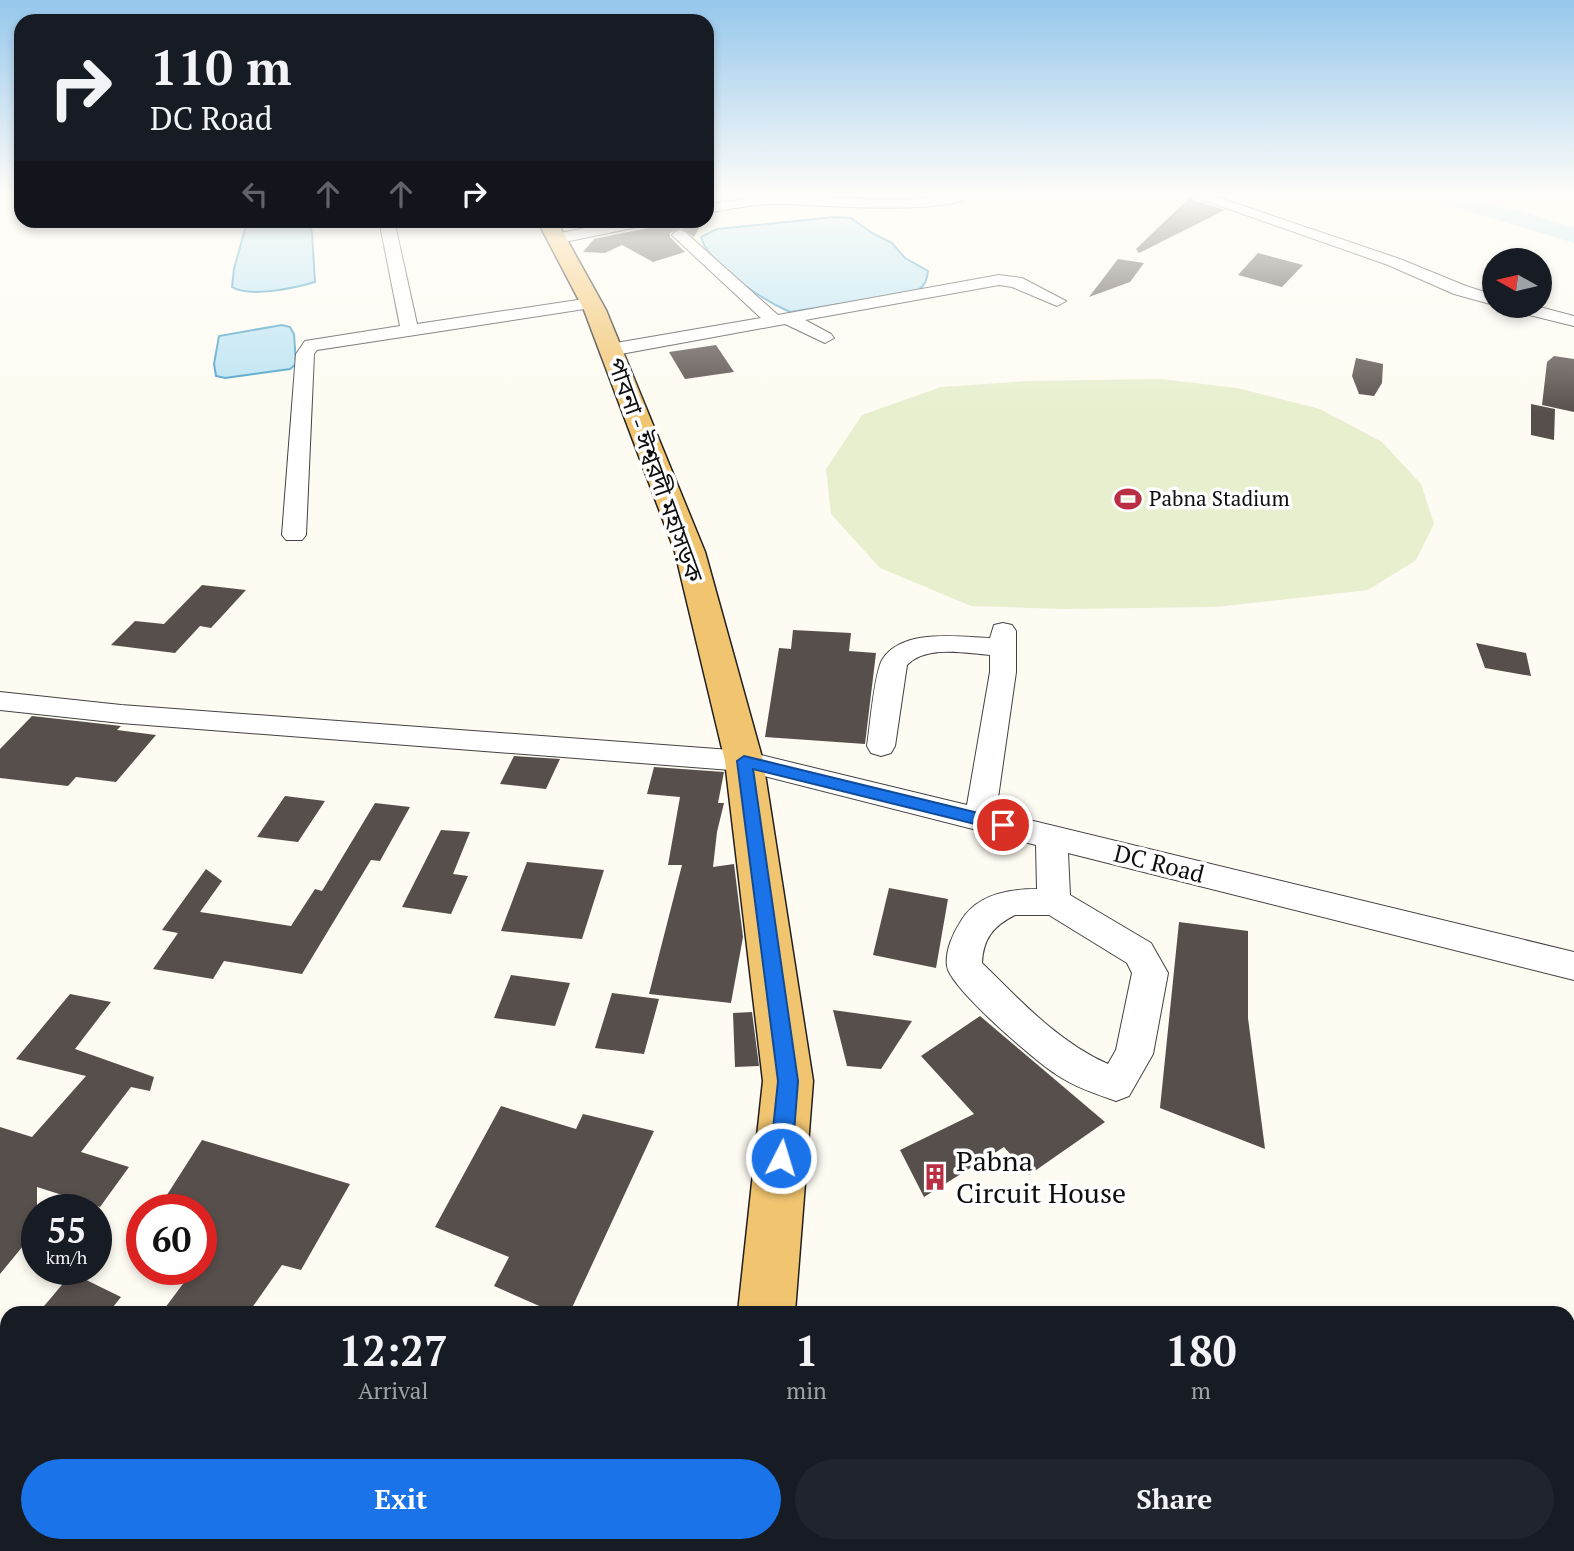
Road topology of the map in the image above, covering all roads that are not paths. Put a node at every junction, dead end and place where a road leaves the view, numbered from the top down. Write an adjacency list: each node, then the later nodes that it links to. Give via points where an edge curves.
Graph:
1 (396, 267): 11 (street)
2 (570, 267): 7 (main road, পাবনা - ঈশ্বরদী মহাসড়ক)
3 (715, 267): 9 (street)
4 (1407, 267): 5 (street)
5 (1482, 296)
6 (1057, 301): 9 (street, via 1016,282 999,280)
7 (590, 303): 11 (street); 13 (main road, পাবনা - ঈশ্বরদী মহাসড়ক)
8 (1552, 315): 10 (street)
9 (782, 320): 12 (street); 13 (street)
10 (1574, 321)
11 (409, 329): 14 (street, via 324,341 311,345 305,354)
12 (825, 338)
13 (610, 350): 17 (main road, পাবনা - ঈশ্বরদী মহাসড়ক, via 690,552)
14 (294, 535)
15 (0, 701): 17 (street, DC Road)
16 (881, 746): 18 (street, via 894,663 903,653 1002,639 1003,672)
17 (744, 761): 18 (street, DC Road); 22 (main road, পাবনা - ঈশ্বরদী মহাসড়ক, via 788,1081)
18 (980, 819): 19 (street, DC Road)
19 (1051, 837): 20 (street); 21 (street, DC Road)
20 (1054, 902): 20 (street, via 1139,953 1150,973 1134,1054 1116,1084 1091,1077 1032,1035 964,968 973,928 993,909 1012,902)
21 (1574, 966)
22 (768, 1306)

